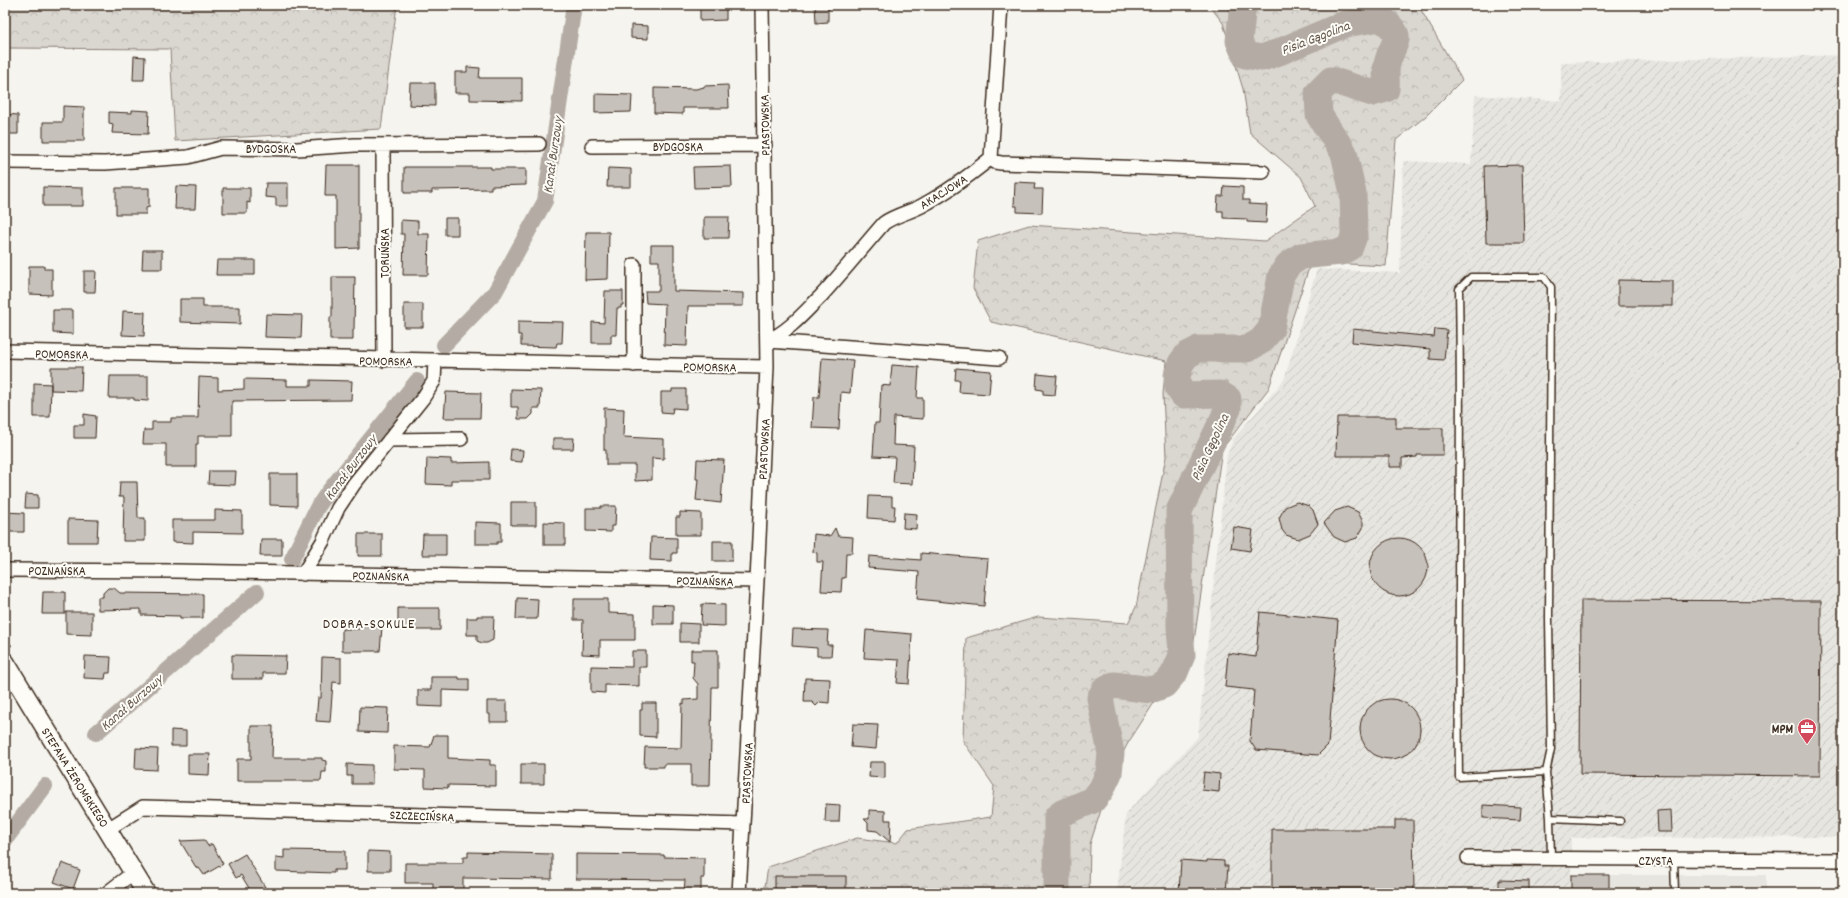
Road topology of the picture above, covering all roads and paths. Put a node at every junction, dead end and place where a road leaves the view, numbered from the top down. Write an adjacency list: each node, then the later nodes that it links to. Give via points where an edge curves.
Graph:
1 (762, 5): 6 (street, PIASTOWSKA)
2 (1002, 5): 7 (street)
3 (539, 144): 4 (street, BYDGOSKA)
4 (383, 146): 8 (street, BYDGOSKA, via 221,148 188,157 105,163); 14 (street, TORUŃSKA)
5 (592, 146): 6 (street, BYDGOSKA)
6 (764, 146): 11 (street, PIASTOWSKA)
7 (991, 158): 9 (street, via 994,162 1001,163); 11 (street, AKACJOWA, via 941,195 884,223 800,318 780,335)
8 (5, 162)
9 (1263, 172)
10 (634, 266): 16 (street)
11 (767, 341): 13 (street); 17 (street, PIASTOWSKA)
12 (5, 352): 14 (street, POMORSKA)
13 (999, 358)
14 (384, 360): 15 (street, POMORSKA)
15 (435, 361): 16 (street, POMORSKA); 19 (street, via 434,382)
16 (634, 365): 17 (street, POMORSKA)
17 (767, 367): 22 (street, PIASTOWSKA)
18 (461, 439): 19 (street)
19 (390, 440): 21 (street, via 338,508 323,541)
20 (5, 570): 21 (street, POZNAŃSKA)
21 (303, 574): 22 (street, POZNAŃSKA)
22 (757, 581): 27 (street, PIASTOWSKA)
23 (5, 662): 28 (street, STEFANA ŻEROMSKIEGO)
24 (1546, 772): 24 (lane, via 1551,749 1551,287 1544,277 1471,277 1459,289 1459,778); 25 (lane)
25 (1550, 818): 26 (lane); 30 (lane)
26 (1620, 821)
27 (743, 824): 28 (street, SZCZECIŃSKA, via 144,807); 36 (street, PIASTOWSKA)
28 (108, 829): 33 (street, STEFANA ŻEROMSKIEGO)
29 (1468, 858): 30 (street, CZYSTA)
30 (1551, 859): 31 (street, CZYSTA)
31 (1674, 860): 32 (street, CZYSTA); 37 (lane)
32 (1843, 860)
33 (134, 872): 34 (street); 35 (street, STEFANA ŻEROMSKIEGO)
34 (108, 893)
35 (146, 893)
36 (739, 893)
37 (1675, 893)

